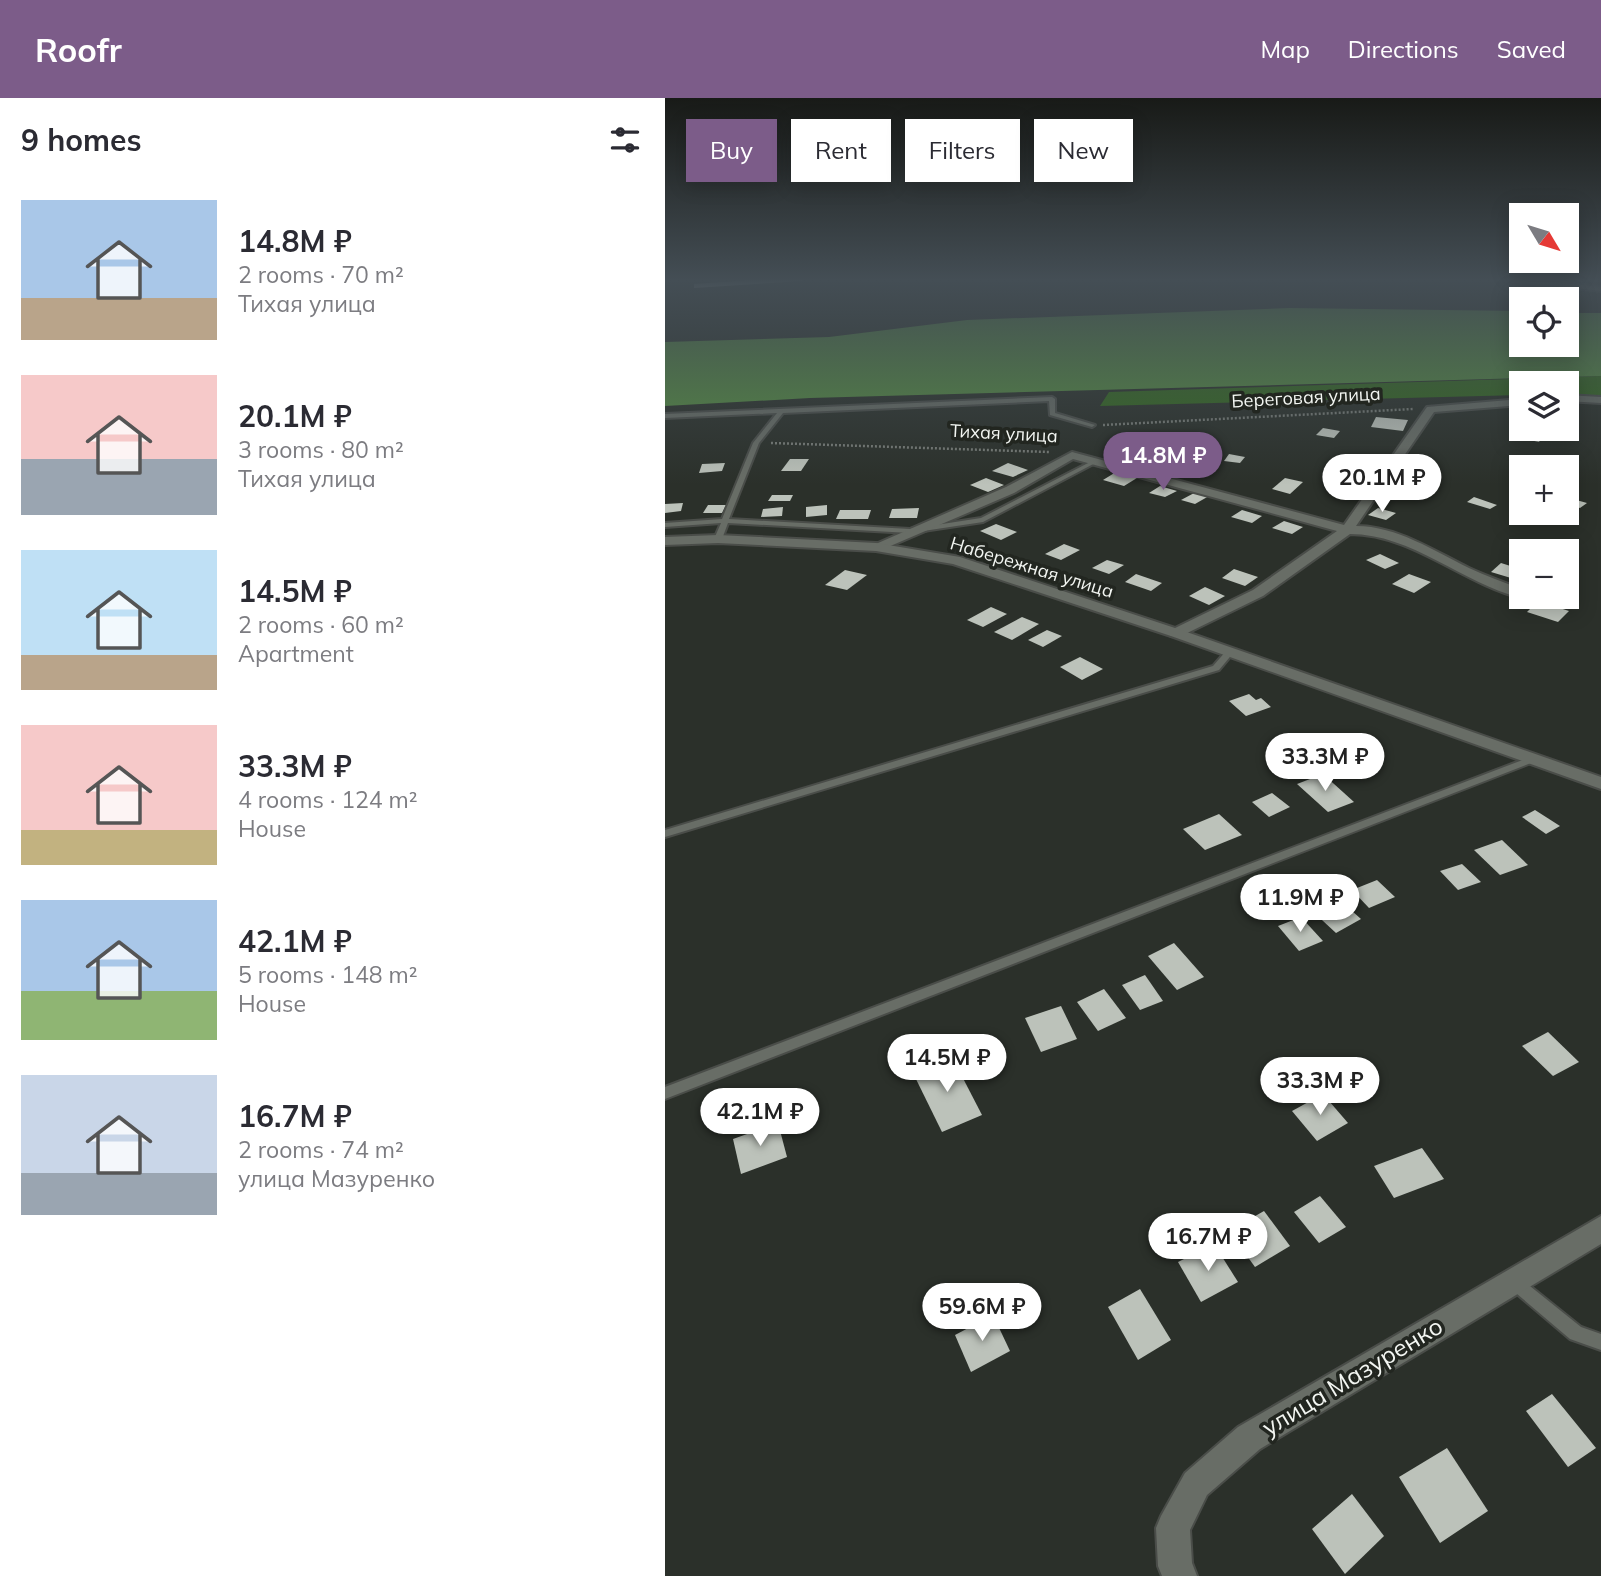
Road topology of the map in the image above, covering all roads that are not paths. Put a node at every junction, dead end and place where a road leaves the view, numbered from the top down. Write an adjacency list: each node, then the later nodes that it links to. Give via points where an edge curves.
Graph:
1 (1579, 399): 2 (street)
2 (1601, 400)
3 (1509, 403): 10 (street, via 1431,408)
4 (782, 410): 5 (lane); 6 (lane, via 1052,399 1052,414); 8 (lane, via 756,443)
5 (665, 416)
6 (1092, 425)
7 (1096, 461): 10 (street, Тихая улица); 11 (lane, via 983,520); 11 (street, Тихая улица, via 1072,454 1010,490)
8 (726, 521): 9 (lane); 11 (lane); 12 (lane)
9 (665, 525)
10 (1347, 530): 15 (street, Тихая улица, via 1384,533); 16 (street, via 1258,593)
11 (910, 531): 14 (street)
12 (718, 539): 13 (street, Набережная улица); 14 (street, Набережная улица)
13 (665, 541)
14 (876, 547): 16 (street, Набережная улица, via 955,560)
15 (1509, 589)
16 (1176, 633): 17 (street, Набережная улица)
17 (1230, 652): 18 (street, Набережная улица); 20 (lane, via 1216,668)
18 (1534, 760): 19 (street, Набережная улица); 21 (lane)
19 (1601, 783)
20 (665, 834)
21 (665, 1093)
22 (1601, 1229): 23 (street, улица Мазуренко)
23 (1512, 1281): 24 (lane, via 1576,1333); 25 (street, улица Мазуренко, via 1249,1438 1196,1484 1173,1528 1175,1566)
24 (1601, 1342)
25 (1180, 1576)

